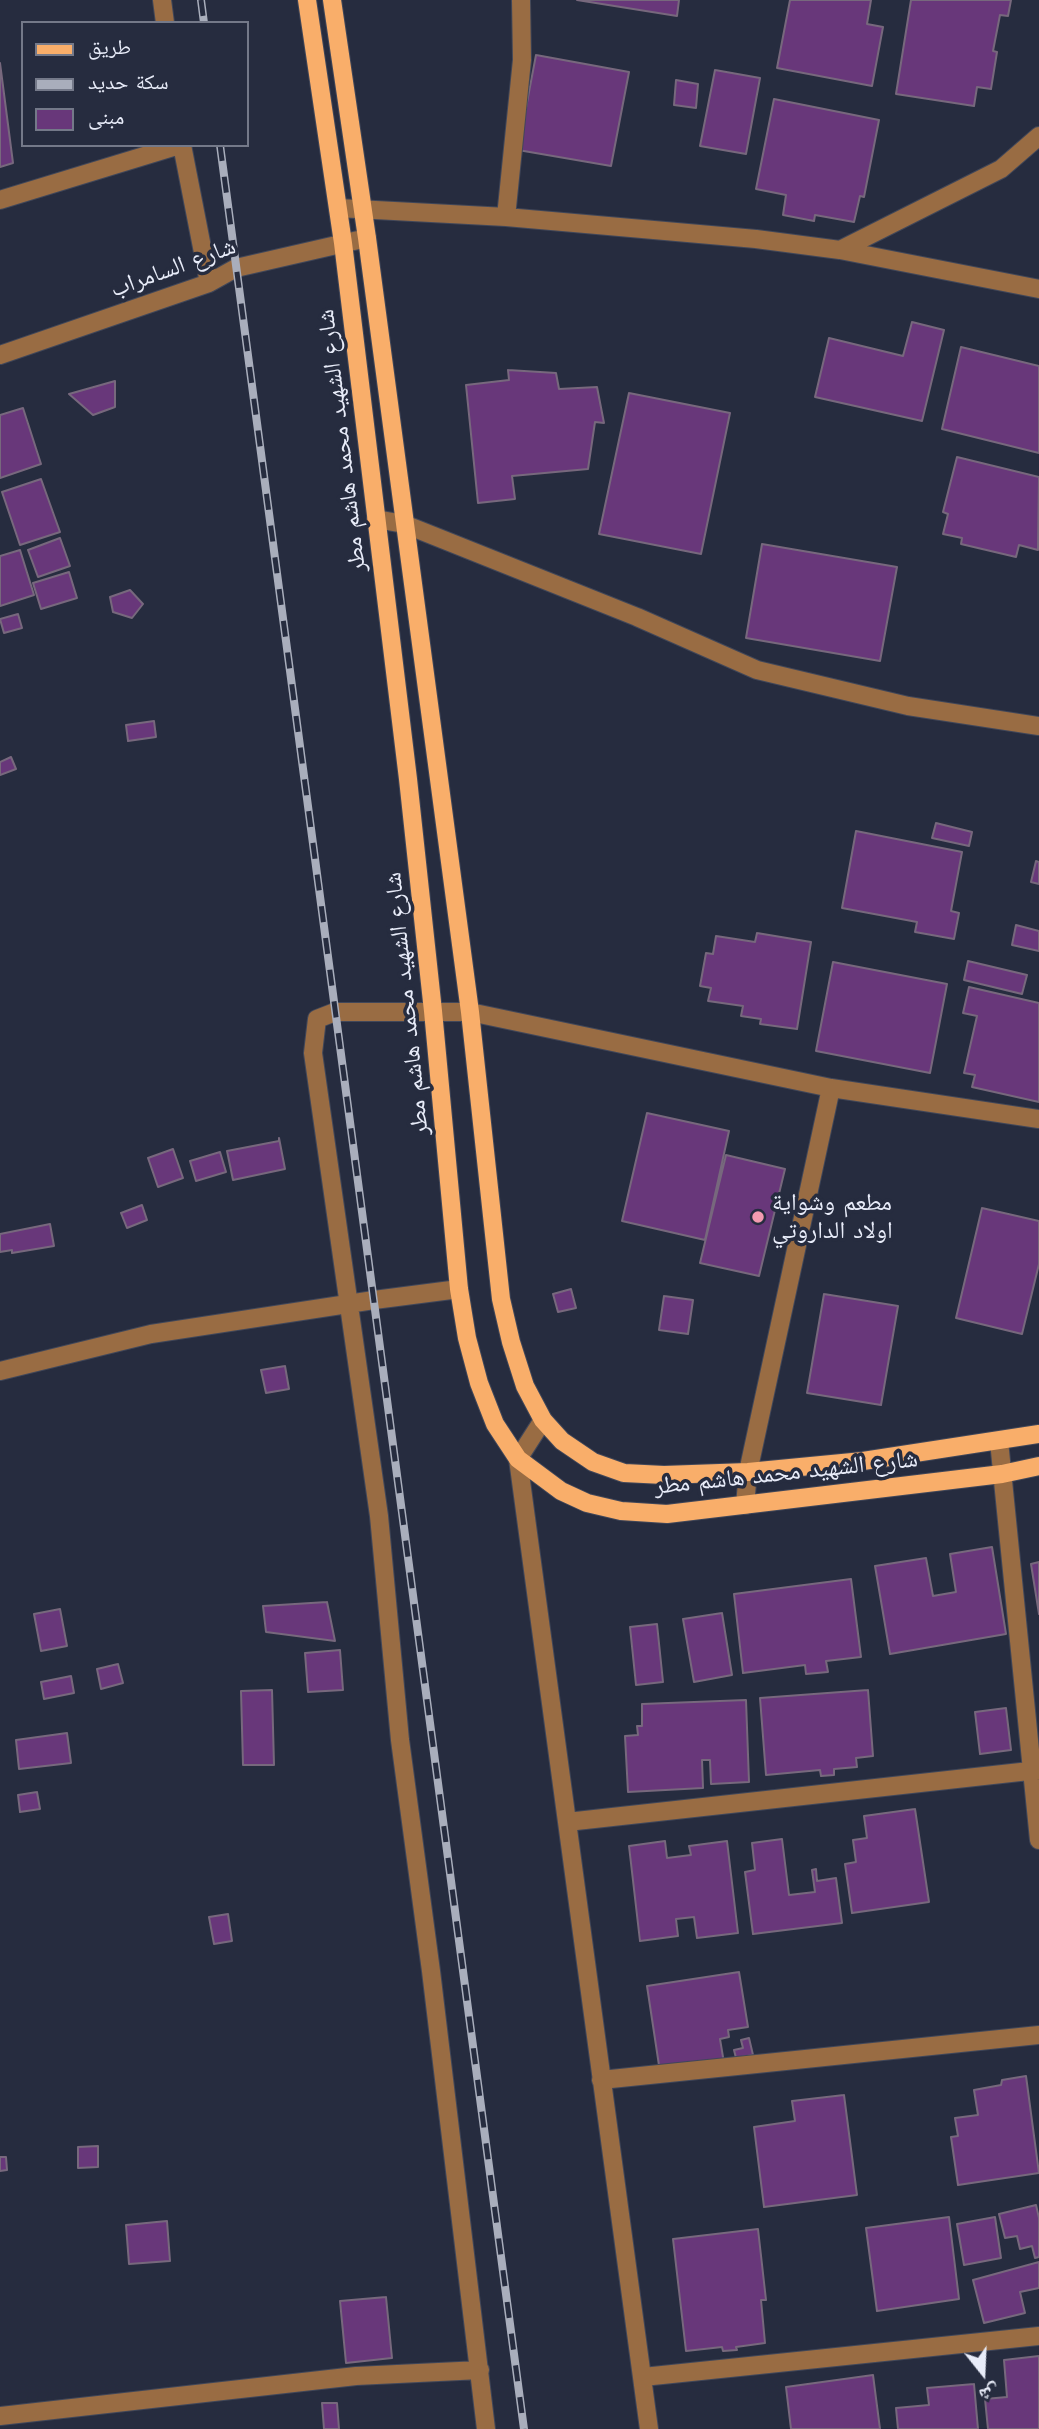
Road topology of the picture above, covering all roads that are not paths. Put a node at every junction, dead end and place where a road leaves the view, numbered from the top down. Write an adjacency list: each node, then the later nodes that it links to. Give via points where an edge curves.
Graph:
1 (162, 0): 5 (street)
2 (307, 0): 10 (main road, شارع الشهيد محمد هاشم مطر)
3 (332, 0): 11 (main road, شارع الشهيد محمد هاشم مطر)
4 (521, 0): 12 (street, via 522,60)
5 (165, 21)
6 (1039, 135): 15 (street, via 1001,169)
7 (174, 147): 9 (street)
8 (181, 147): 16 (street)
9 (0, 200)
10 (338, 208): 11 (street); 14 (main road, شارع الشهيد محمد هاشم مطر)
11 (362, 208): 12 (street); 13 (main road, شارع الشهيد محمد هاشم مطر)
12 (506, 217): 15 (street)
13 (367, 239): 14 (street, شارع السامراب); 20 (main road, شارع الشهيد محمد هاشم مطر)
14 (343, 243): 16 (street, شارع السامراب, via 236,268); 19 (main road, شارع الشهيد محمد هاشم مطر)
15 (840, 250): 17 (street)
16 (209, 283): 18 (street, شارع السامراب)
17 (1039, 289)
18 (0, 355)
19 (376, 519): 20 (street); 22 (main road, شارع الشهيد محمد هاشم مطر)
20 (404, 524): 21 (street, via 757,670 908,706); 23 (main road, شارع الشهيد محمد هاشم مطر)
21 (1039, 726)
22 (433, 1011): 23 (street); 26 (main road, شارع الشهيد محمد هاشم مطر); 27 (street, via 335,1012 317,1019 313,1053)
23 (470, 1012): 24 (street); 29 (main road, شارع الشهيد محمد هاشم مطر, via 501,1299 525,1386)
24 (831, 1088): 25 (street); 34 (street)
25 (1039, 1119)
26 (458, 1289): 27 (street); 32 (main road, شارع الشهيد محمد هاشم مطر, via 480,1383 495,1424)
27 (348, 1304): 28 (street, via 151,1334); 43 (street, via 379,1516 400,1740)
28 (0, 1371)
29 (543, 1420): 32 (street); 34 (main road, شارع الشهيد محمد هاشم مطر, via 562,1441 593,1462 625,1473)
30 (1039, 1434): 31 (main road, شارع الشهيد محمد هاشم مطر)
31 (999, 1441): 34 (main road, شارع الشهيد محمد هاشم مطر); 35 (street)
32 (518, 1459): 36 (main road, شارع الشهيد محمد هاشم مطر, via 561,1491 621,1511 667,1514); 38 (street)
33 (1039, 1466): 35 (main road, شارع الشهيد محمد هاشم مطر)
34 (748, 1472): 36 (street)
35 (1002, 1474): 36 (main road, شارع الشهيد محمد هاشم مطر); 37 (street)
36 (745, 1505)
37 (1035, 1770): 38 (street); 39 (street)
38 (567, 1822): 41 (street)
39 (1039, 1840)
40 (1039, 2035): 41 (street)
41 (601, 2080): 44 (street)
42 (1039, 2336): 44 (street)
43 (480, 2370): 45 (street, via 356,2376); 46 (street)
44 (643, 2377): 47 (street)
45 (0, 2416)
46 (486, 2429)
47 (649, 2429)

